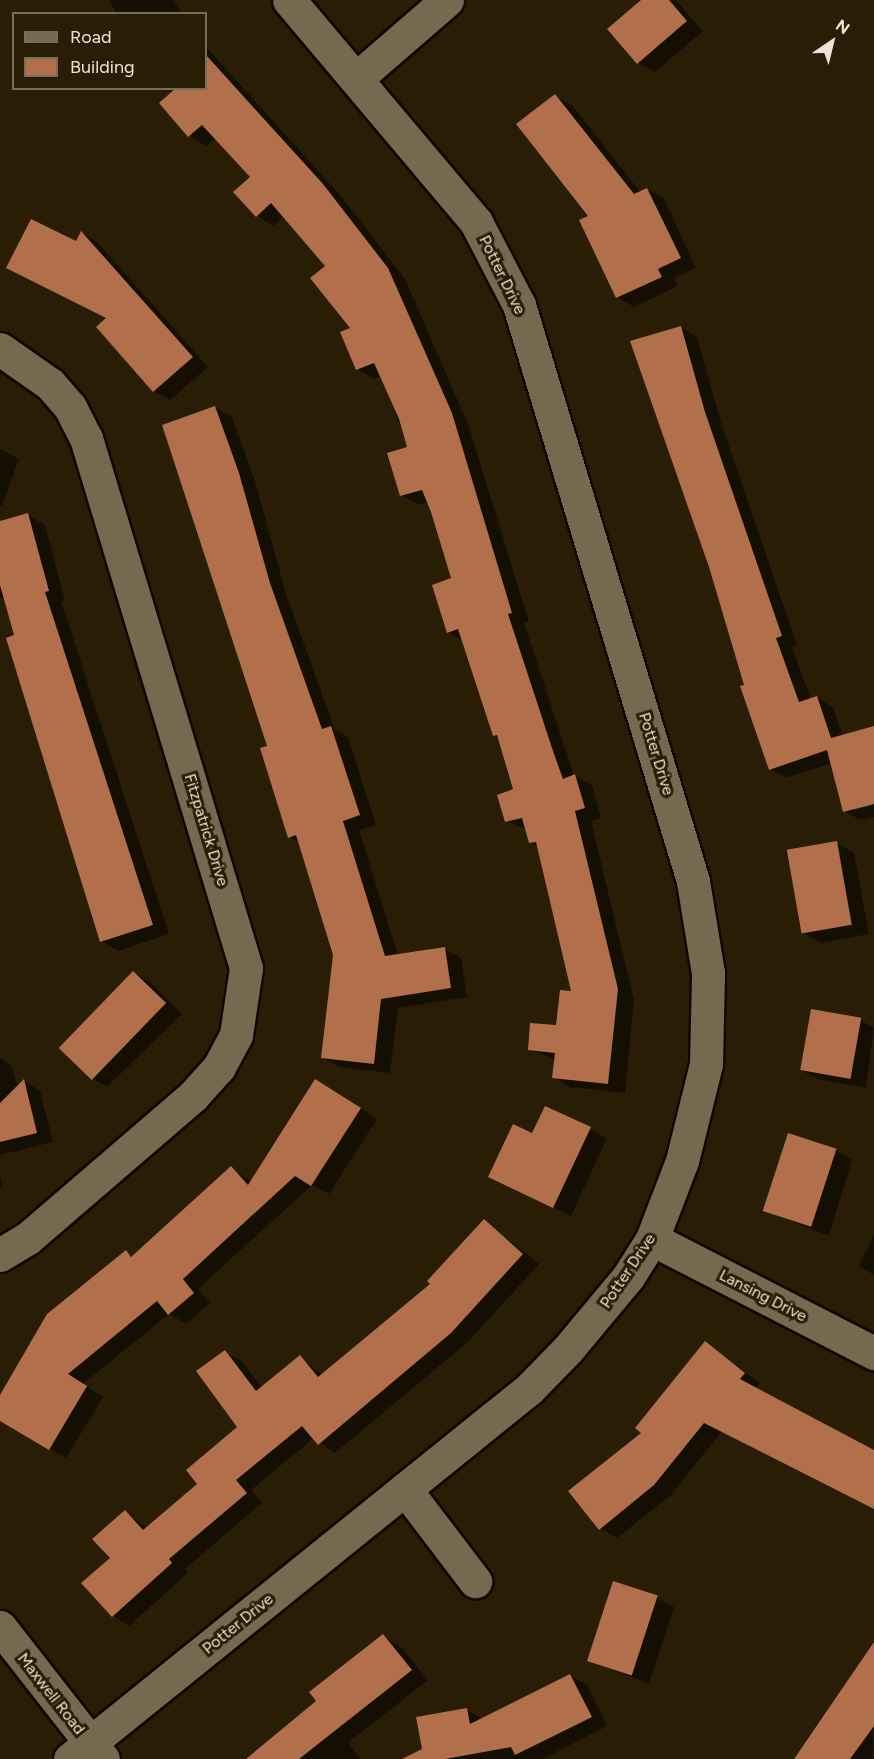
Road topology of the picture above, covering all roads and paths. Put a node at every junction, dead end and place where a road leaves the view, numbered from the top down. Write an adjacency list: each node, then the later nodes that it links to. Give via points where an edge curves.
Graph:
1 (289, 0): 3 (street, Potter Drive)
2 (447, 0): 3 (street)
3 (357, 78): 5 (street, Potter Drive, via 476,222 519,305 693,880 708,973 706,1064 682,1161)
4 (0, 350): 6 (street, Fitzpatrick Drive, via 50,384 70,407 86,438 246,968 236,1035 219,1066 193,1096 28,1238)
5 (652, 1239): 7 (street, Lansing Drive); 8 (street, Potter Drive, via 598,1316 537,1381)
6 (0, 1255)
7 (874, 1353)
8 (405, 1489): 9 (street); 11 (street, Potter Drive)
9 (475, 1581)
10 (0, 1627): 11 (street, Maxwell Road)
11 (88, 1754)

